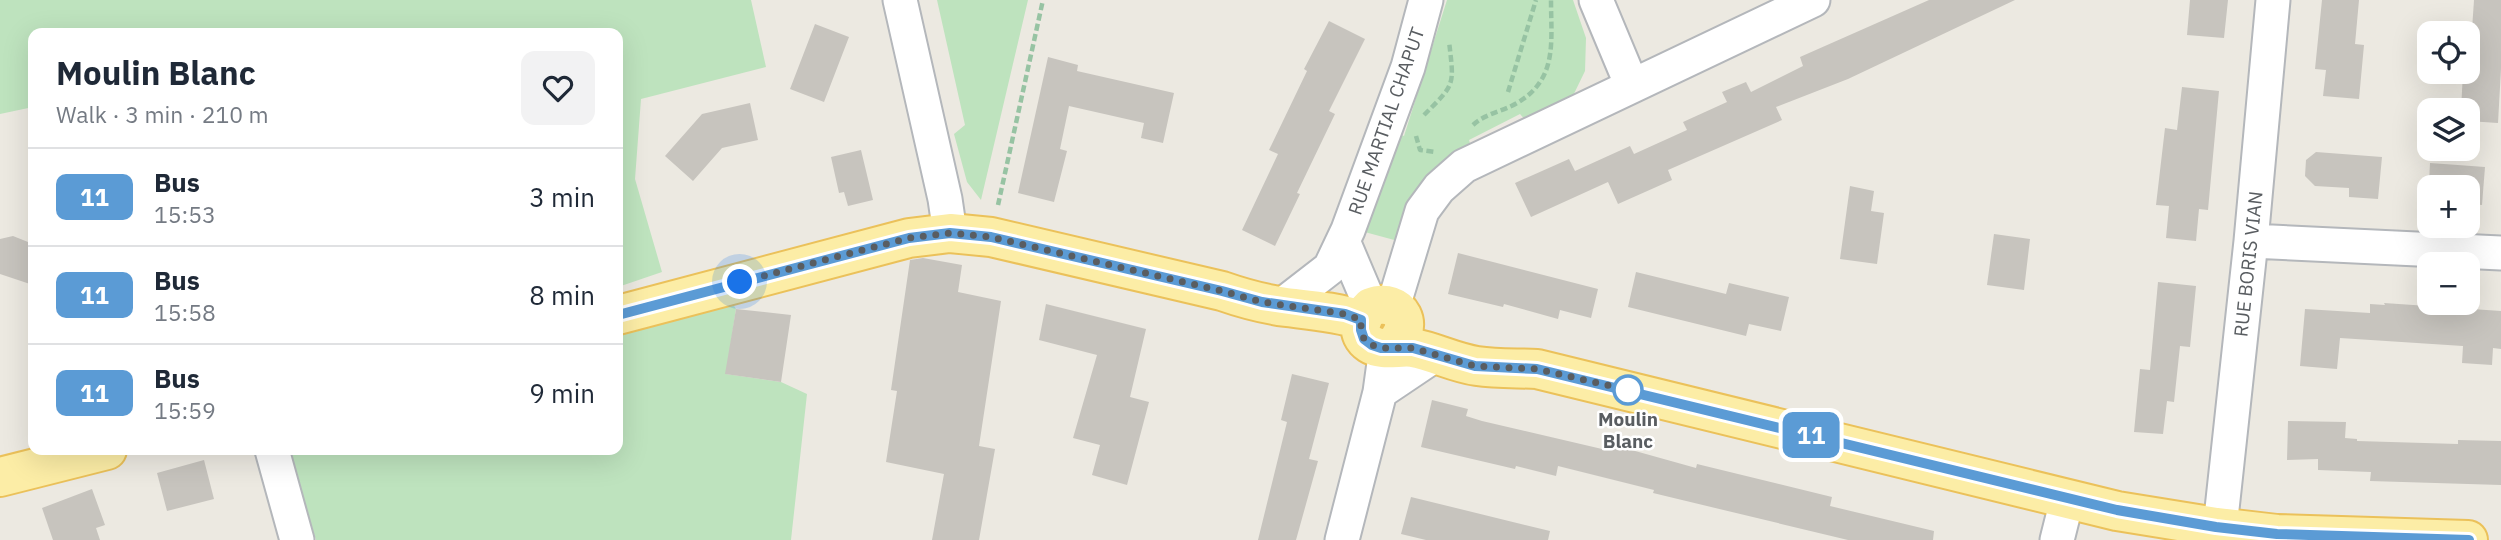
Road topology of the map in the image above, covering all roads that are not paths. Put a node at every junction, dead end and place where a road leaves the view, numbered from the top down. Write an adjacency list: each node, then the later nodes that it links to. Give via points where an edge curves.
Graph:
1 (900, 0): 7 (street)
2 (1426, 0): 8 (street, RUE MARTIAL CHAPUT, via 1408,67)
3 (1596, 0): 6 (street)
4 (1813, 0): 6 (street)
5 (2273, 0): 9 (street, RUE BORIS VIAN)
6 (1632, 86): 13 (street, via 1464,166 1439,188 1422,211)
7 (950, 233): 11 (main road, via 991,237); 12 (main road, via 909,238)
8 (1343, 241): 11 (street, RUE MARTIAL CHAPUT, via 1330,268); 13 (street, RUE MARTIAL CHAPUT)
9 (2251, 241): 10 (street); 21 (street, RUE BORIS VIAN, via 2225,486)
10 (2501, 253)
11 (1282, 306): 13 (main road)
12 (623, 314)
13 (1383, 324): 14 (main road, via 1413,348); 15 (main road, via 1424,327 1484,344); 16 (street)
14 (1436, 355): 15 (main road, via 1475,366); 16 (street)
15 (1537, 369): 20 (main road)
16 (1380, 392): 23 (street)
17 (87, 455): 19 (main road)
18 (273, 455): 22 (street)
19 (0, 477)
20 (2067, 500): 21 (main road); 24 (street)
21 (2216, 527): 25 (main road, via 2277,534)
22 (297, 540)
23 (1342, 540)
24 (2057, 540)
25 (2468, 540)

